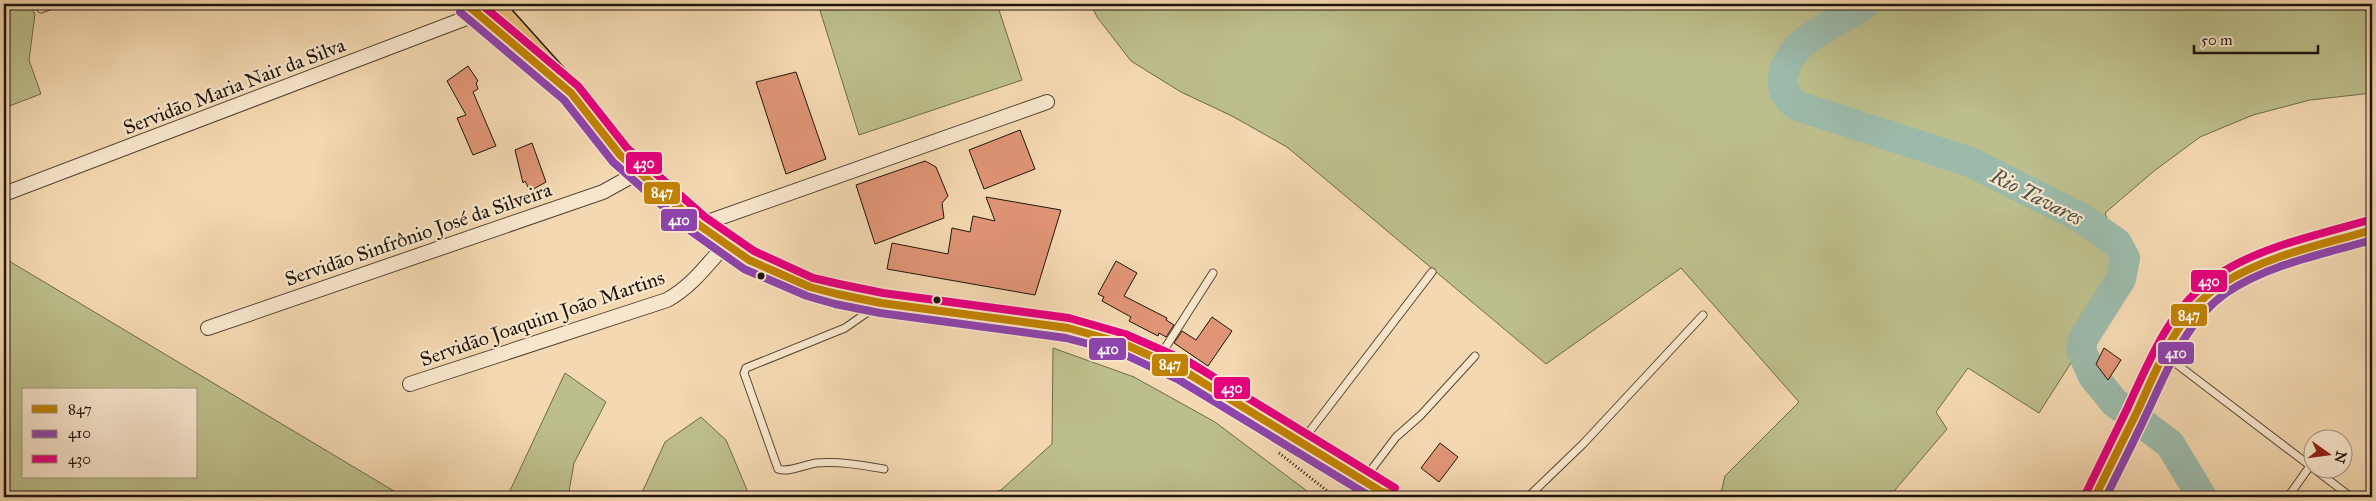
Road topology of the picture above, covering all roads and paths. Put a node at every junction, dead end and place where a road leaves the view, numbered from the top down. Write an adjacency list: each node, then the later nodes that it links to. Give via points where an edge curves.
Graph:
1 (54, 4): 3 (lane)
2 (478, 7): 5 (main road, via 571,93 620,155); 6 (street, Servidão Maria Nair da Silva)
3 (41, 9)
4 (1047, 102): 7 (street)
5 (639, 172): 7 (main road); 14 (street, Servidão Sinfrônio José da Silveira, via 603,192)
6 (4, 194)
7 (699, 225): 9 (main road)
8 (2372, 230): 15 (main road, via 2281,257 2221,285 2185,320)
9 (725, 244): 12 (main road, via 766,268 810,287); 18 (street, Servidão Joaquim João Martins, via 696,278 680,293 666,300)
10 (1432, 272): 19 (lane)
11 (1213, 273): 17 (lane)
12 (881, 303): 17 (main road, via 1068,328 1104,337); 21 (lane, via 845,328 746,368 744,373 778,469 783,471 834,461)
13 (1703, 314): 26 (lane, via 1583,444)
14 (208, 328)
15 (2165, 355): 20 (lane); 27 (main road)
16 (1475, 356): 24 (lane, via 1421,415 1396,437)
17 (1158, 358): 19 (main road)
18 (410, 384)
19 (1302, 442): 24 (main road)
20 (2304, 461)
21 (884, 469)
22 (2304, 474): 28 (lane)
23 (2326, 478): 29 (lane)
24 (1380, 492): 25 (main road)
25 (1406, 497)
26 (1528, 497)
27 (2095, 497)
28 (2288, 497)
29 (2351, 497)

